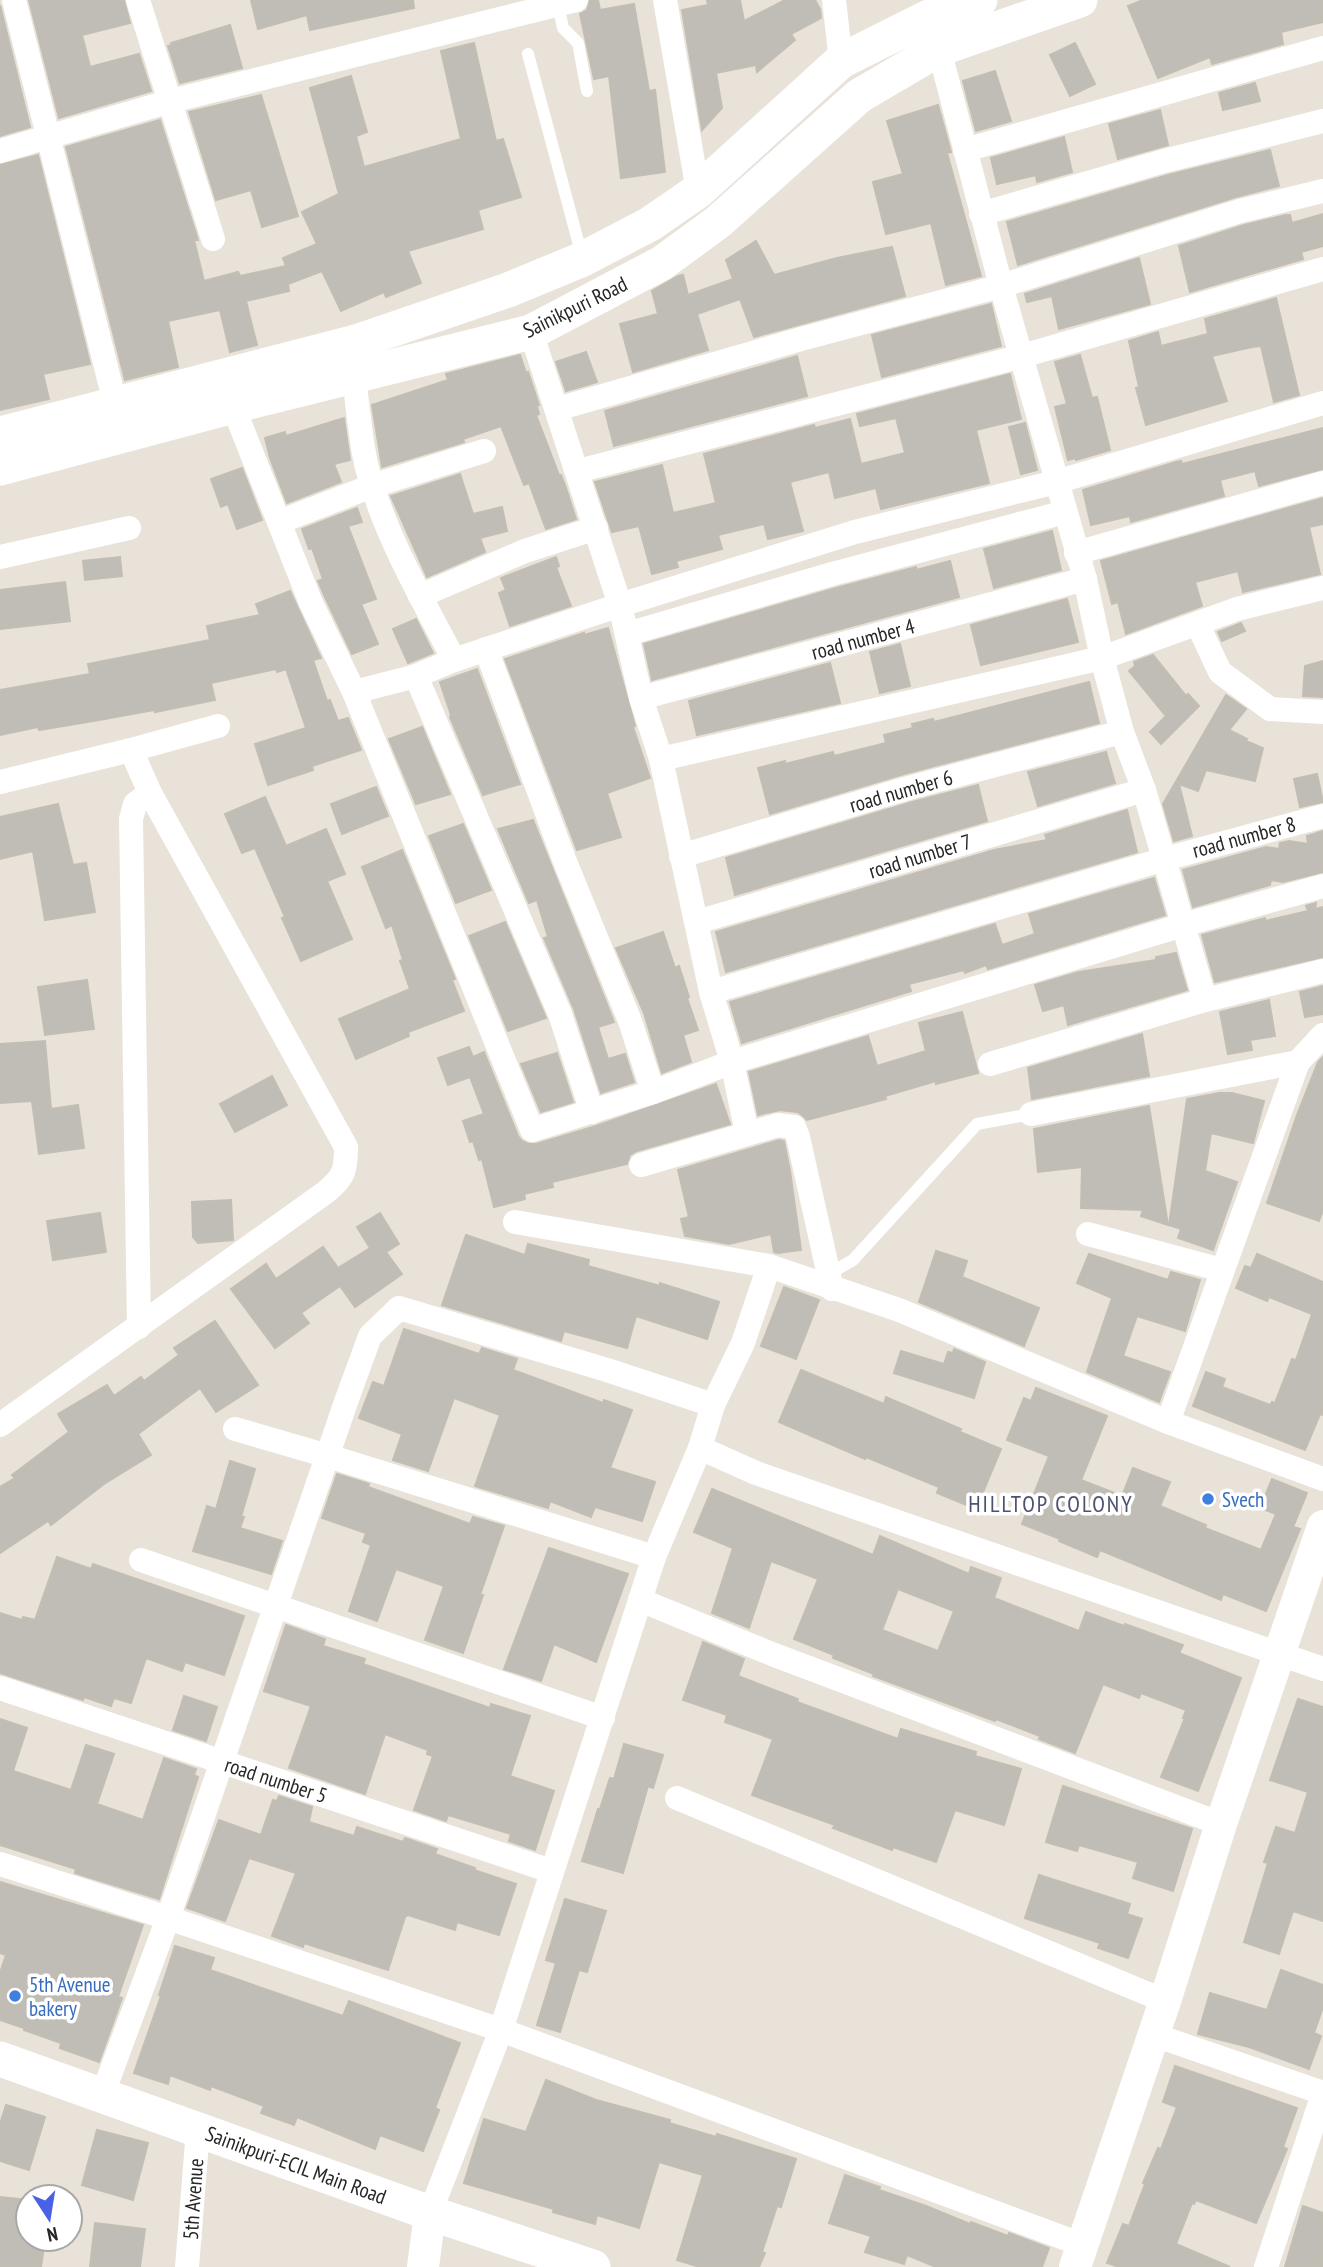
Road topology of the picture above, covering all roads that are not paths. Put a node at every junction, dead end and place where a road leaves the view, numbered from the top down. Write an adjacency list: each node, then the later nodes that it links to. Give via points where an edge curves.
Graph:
1 (15, 0): 16 (street)
2 (138, 0): 14 (street)
3 (665, 0): 21 (street)
4 (834, 0): 12 (street)
5 (980, 0): 12 (main road, Sainikpuri Road, via 929,17)
6 (1080, 0): 10 (main road, Sainikpuri Road)
7 (567, 2): 8 (street); 13 (lane, via 563,28 578,43)
8 (518, 7): 14 (street)
9 (1323, 48): 18 (street)
10 (939, 50): 18 (street); 20 (main road, Sainikpuri Road, via 859,96)
11 (528, 54): 26 (lane)
12 (841, 61): 17 (main road, Sainikpuri Road)
13 (587, 91)
14 (171, 102): 16 (street); 25 (street)
15 (1323, 121): 24 (street)
16 (50, 138): 19 (street); 32 (street)
17 (751, 145): 20 (main road); 21 (main road, Sainikpuri Road)
18 (964, 150): 24 (street)
19 (0, 151)
20 (774, 171): 23 (main road, Sainikpuri Road)
21 (709, 180): 23 (main road); 26 (main road, Sainikpuri Road, via 650,225)
22 (1323, 191): 28 (street, via 1240,211)
23 (747, 196): 29 (main road, Sainikpuri Road, via 662,263)
24 (981, 214): 28 (street)
25 (213, 239)
26 (583, 259): 32 (main road, Sainikpuri Road, via 356,342)
27 (1323, 269): 30 (street)
28 (1001, 286): 30 (street); 35 (street)
29 (531, 332): 31 (main road, Sainikpuri Road); 35 (street)
30 (1022, 356): 39 (street); 40 (street)
31 (354, 377): 34 (main road, Sainikpuri Road); 42 (street)
32 (115, 403): 36 (main road, Sainikpuri Road)
33 (1323, 403): 40 (street)
34 (233, 406): 38 (main road, Sainikpuri Road); 44 (street)
35 (557, 409): 39 (street)
36 (0, 434)
37 (484, 451): 42 (street)
38 (0, 468)
39 (578, 471): 46 (street)
40 (1056, 482): 43 (street); 52 (street, via 855,532)
41 (1323, 483): 47 (street)
42 (372, 486): 44 (street); 51 (street)
43 (1065, 512): 47 (street); 54 (street)
44 (279, 522): 59 (street)
45 (129, 528): 48 (street)
46 (596, 528): 51 (street, via 525,551); 52 (street)
47 (1076, 553): 49 (street)
48 (0, 557)
49 (1085, 579): 56 (street); 60 (street, road number 4)
50 (1323, 588): 53 (street, via 1237,609)
51 (420, 596): 57 (street)
52 (620, 605): 54 (street); 55 (street)
53 (1198, 625): 56 (street); 61 (street, via 1220,672 1270,709)
54 (627, 634): 60 (street)
55 (486, 649): 57 (street); 82 (street, via 630,1021)
56 (1102, 658): 63 (street); 65 (street)
57 (454, 660): 58 (street)
58 (416, 676): 59 (street); 83 (street, via 560,1014)
59 (354, 692): 83 (street, via 532,1130)
60 (641, 698): 65 (street)
61 (1323, 712)
62 (218, 726): 64 (street)
63 (1122, 732): 67 (street); 70 (street, road number 6, via 908,788)
64 (131, 750): 66 (street); 68 (street)
65 (661, 759): 70 (street)
66 (0, 782)
67 (1144, 790): 71 (street); 73 (street, road number 7)
68 (150, 793): 92 (street, via 135,804 131,819); 92 (street, via 346,1147 346,1166 340,1180 326,1192)
69 (1323, 816): 71 (street, road number 8)
70 (681, 856): 73 (street)
71 (1165, 859): 74 (street); 76 (street, road number 8)
72 (1323, 886): 74 (street)
73 (697, 922): 76 (street)
74 (1183, 925): 77 (street); 79 (street)
75 (1323, 971): 77 (street)
76 (711, 992): 79 (street)
77 (1205, 1000): 81 (street)
78 (1323, 1035): 80 (street)
79 (732, 1062): 82 (street); 85 (street)
80 (1297, 1062): 84 (street); 90 (street)
81 (990, 1064)
82 (653, 1092): 83 (street)
83 (592, 1112)
84 (1031, 1114): 91 (lane, via 977,1124)
85 (747, 1133): 86 (street); 91 (street, via 778,1125 794,1127)
86 (641, 1165)
87 (515, 1222): 89 (street)
88 (1088, 1234): 90 (street)
89 (769, 1266): 91 (street); 93 (street, via 743,1343)
90 (1222, 1270): 94 (street)
91 (831, 1281): 94 (street)
92 (139, 1327): 95 (street)
93 (713, 1405): 97 (street); 98 (street, via 399,1308 370,1336)
94 (1168, 1422): 99 (street)
95 (0, 1425)
96 (235, 1429): 98 (street)
97 (700, 1448): 101 (street); 105 (street, via 756,1473)
98 (328, 1455): 101 (street); 104 (street)
99 (1323, 1479)
100 (1323, 1526): 105 (street)
101 (654, 1557): 103 (street)
102 (141, 1560): 104 (street)
103 (640, 1600): 108 (street); 111 (street)
104 (276, 1606): 108 (street); 109 (street)
105 (1279, 1654): 106 (street); 111 (street)
106 (1323, 1669)
107 (0, 1688): 109 (street, road number 5)
108 (603, 1717): 113 (street)
109 (222, 1762): 113 (street, road number 5); 114 (street)
110 (677, 1798): 115 (street)
111 (1220, 1824): 115 (street)
112 (0, 1864): 114 (street)
113 (551, 1871): 116 (street)
114 (168, 1918): 116 (street); 120 (street)
115 (1165, 2001): 117 (street)
116 (501, 2031): 122 (street); 123 (street)
117 (1154, 2035): 119 (street); 123 (street)
118 (0, 2059): 120 (main road, Sainikpuri-ECIL Main Road)
119 (1323, 2094): 127 (street)
120 (103, 2096): 121 (main road, Sainikpuri-ECIL Main Road)
121 (198, 2130): 122 (main road, Sainikpuri-ECIL Main Road); 124 (street, 5th Avenue)
122 (430, 2213): 125 (street); 126 (main road, Sainikpuri-ECIL Main Road)
123 (1079, 2256)
124 (187, 2267)
125 (424, 2267)
126 (593, 2267)
127 (1266, 2267)

